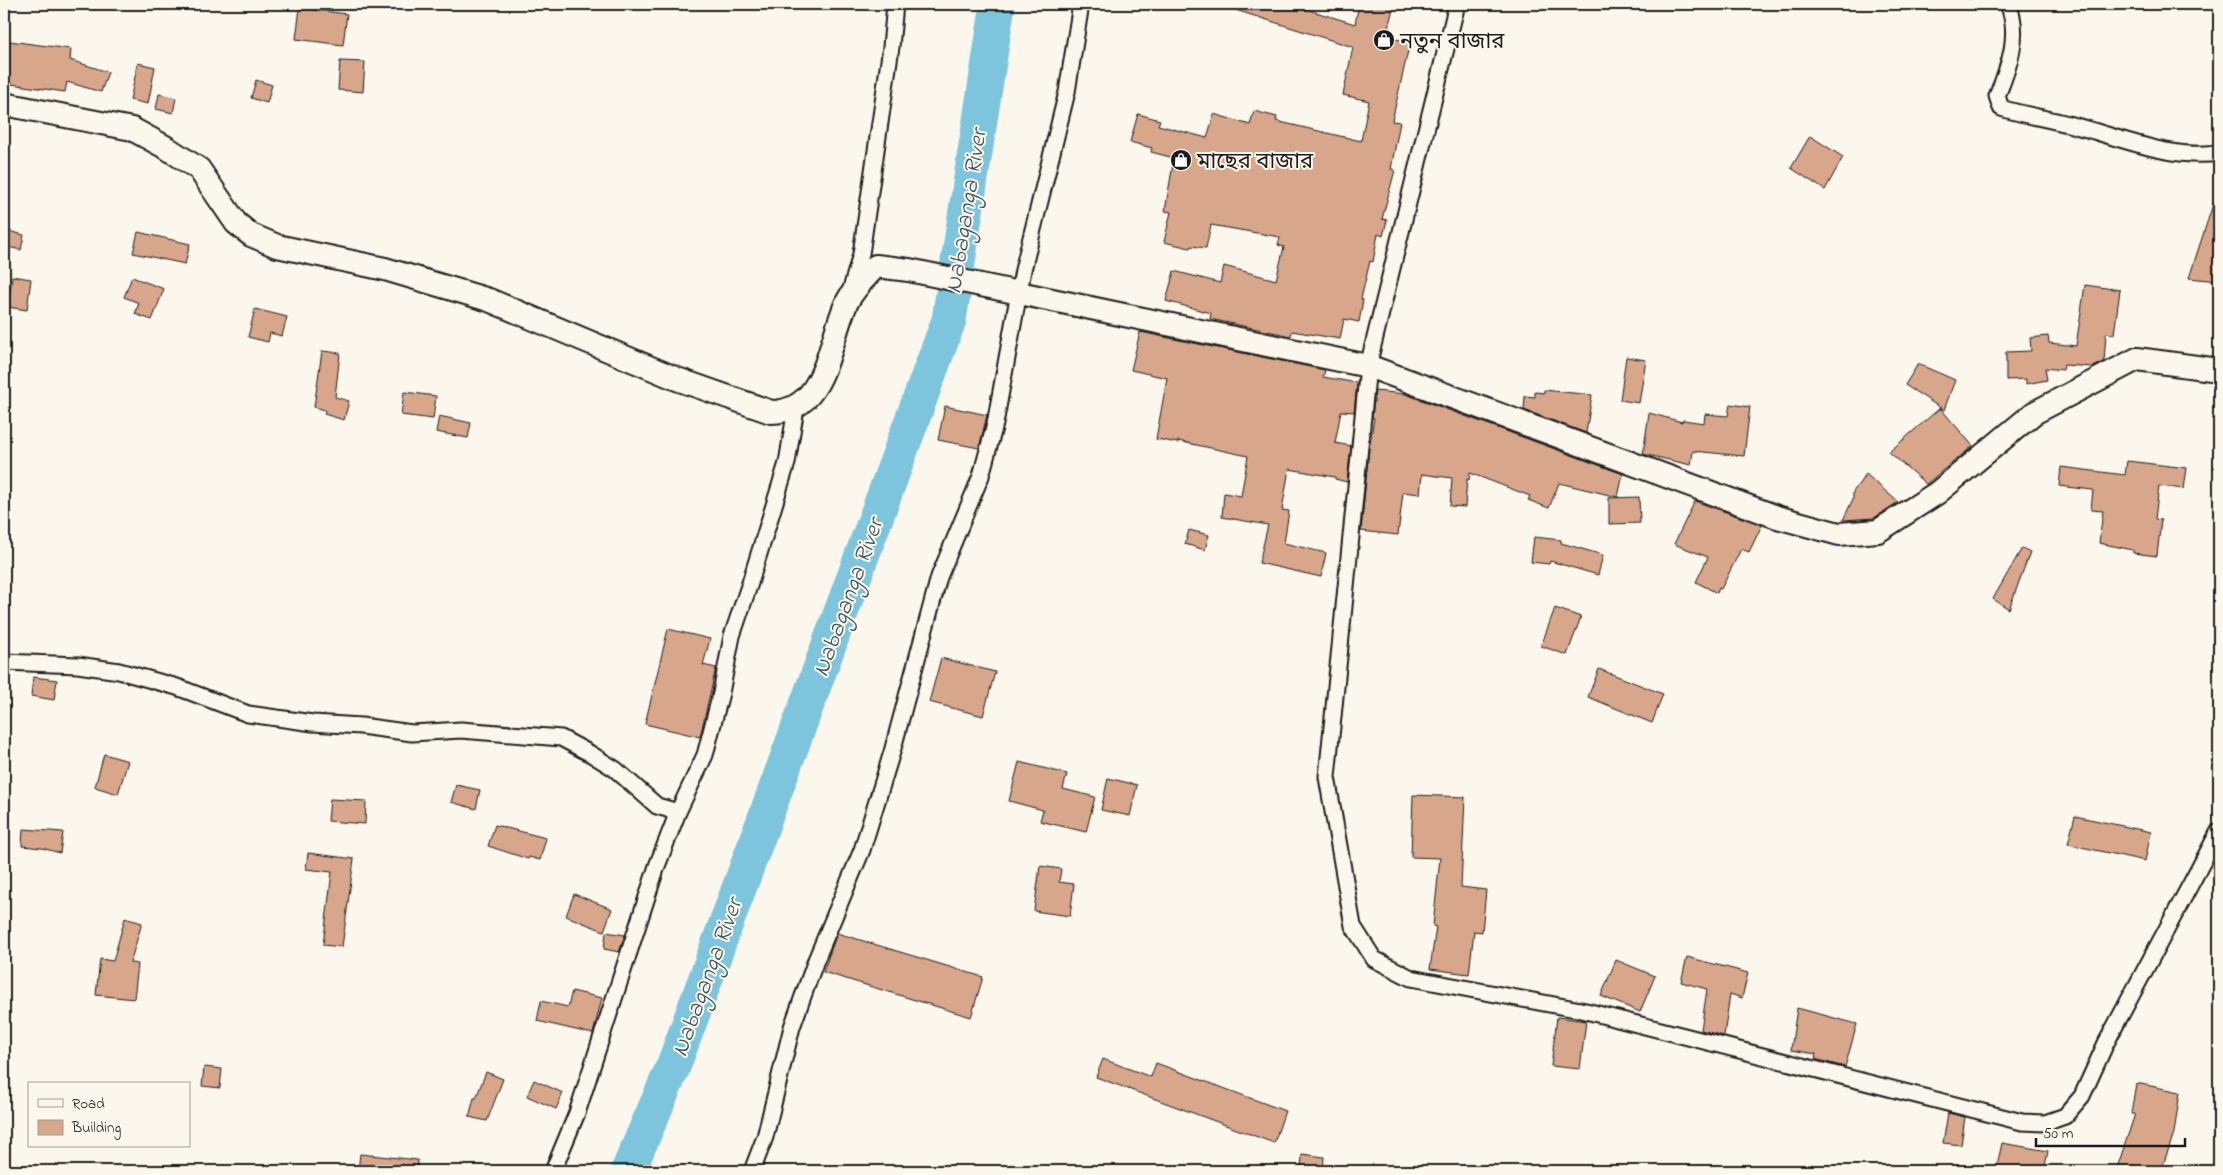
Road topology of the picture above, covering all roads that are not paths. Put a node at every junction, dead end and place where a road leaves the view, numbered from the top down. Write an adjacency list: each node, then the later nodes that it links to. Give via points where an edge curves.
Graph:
1 (895, 4): 8 (street, via 861,254)
2 (1081, 4): 7 (street, via 1066,92)
3 (1458, 4): 9 (street)
4 (2008, 4): 6 (street, via 2014,38 2007,72 1997,96 2001,108 2158,150 2189,155)
5 (4, 104): 11 (main road, via 132,129 199,169 236,223 251,235 277,246 385,269 489,300 677,379 771,412)
6 (2219, 152)
7 (1018, 293): 8 (main road, via 876,266); 9 (main road); 16 (street, via 995,424 981,476 939,576 862,850 792,1027 765,1137)
8 (848, 301): 11 (main road, via 820,378 810,396)
9 (1368, 366): 10 (main road, via 1777,517 1839,534 1878,531 1937,494 2034,413 2136,359); 14 (street, via 1327,776 1353,926 1374,959 1412,978 1586,1011 2022,1122 2045,1123 2065,1116 2082,1096 2106,1043)
10 (2219, 370)
11 (796, 408): 13 (street, via 787,463 732,636 705,755)
12 (4, 662): 13 (street, via 78,665 119,671 248,714 313,723 412,733 460,730 561,738 615,769 657,806)
13 (678, 812): 15 (street, via 641,913 577,1113)
14 (2219, 831)
15 (553, 1171)
16 (752, 1171)

